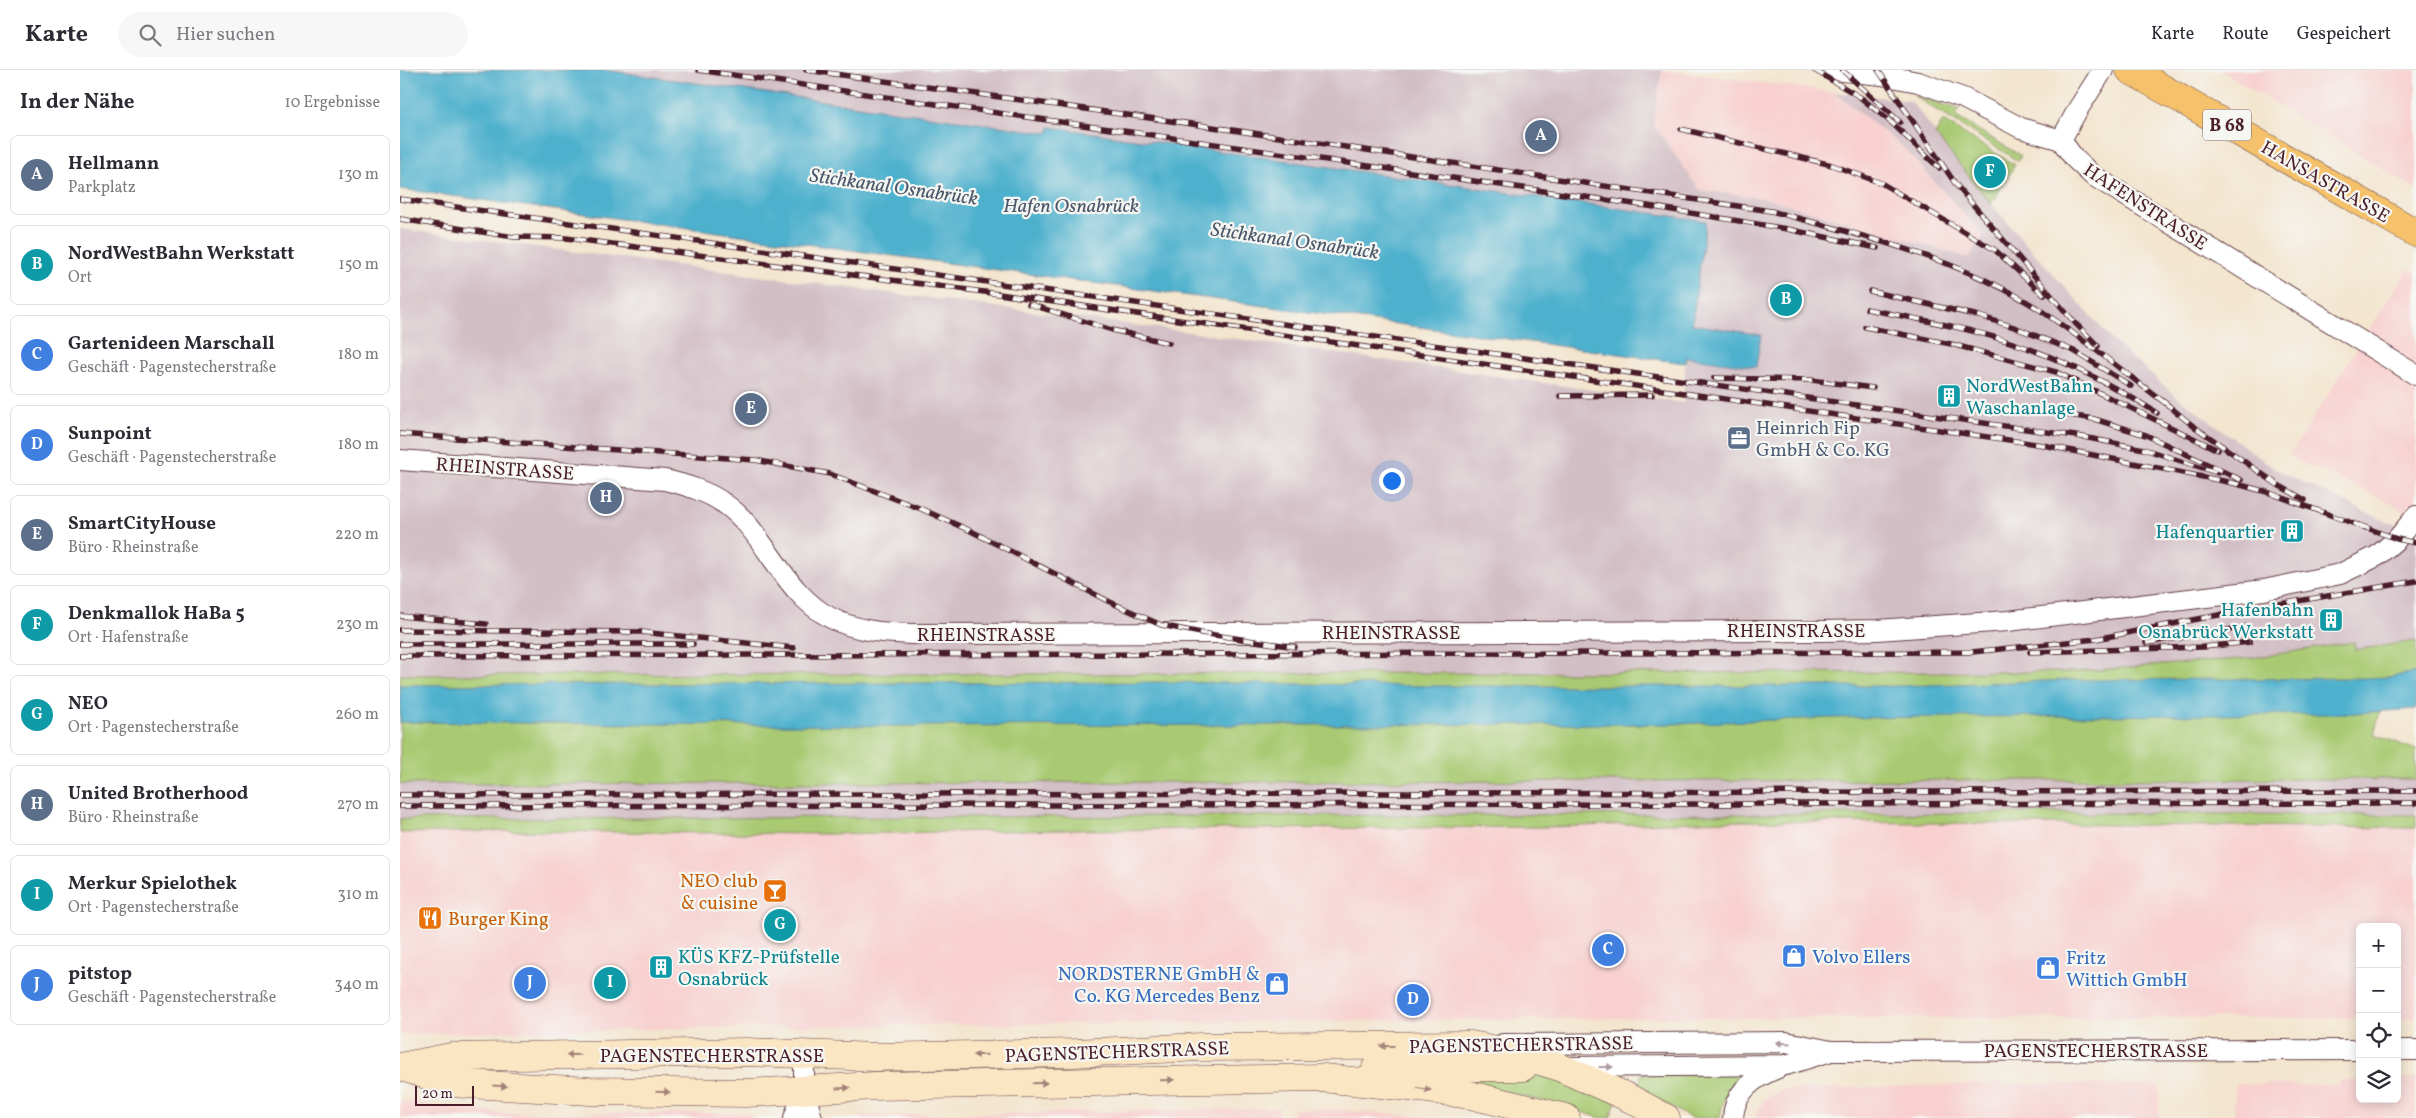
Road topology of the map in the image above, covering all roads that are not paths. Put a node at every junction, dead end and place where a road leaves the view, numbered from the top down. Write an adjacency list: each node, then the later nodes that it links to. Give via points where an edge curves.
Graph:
1 (1834, 70): 4 (street, via 1918,82 1963,98 2021,128)
2 (2103, 70): 4 (street)
3 (2130, 70): 5 (main road, HANSASTRASSE / B 68)
4 (2061, 140): 6 (street, HAFENSTRASSE, via 2092,175)
5 (2416, 233)
6 (2416, 374)
7 (400, 460): 8 (street, RHEINSTRASSE, via 665,480 696,488 726,504 787,580 808,602 829,617 849,626 877,632 912,634 1821,631 2008,621 2264,590 2340,574 2377,556)
8 (2416, 516)
9 (1471, 1045): 13 (street, PAGENSTECHERSTRASSE, one-way to 9, via 1786,1042); 14 (main road, PAGENSTECHERSTRASSE, one-way to 14, via 1201,1046 933,1056); 16 (main road)
10 (2356, 1050): 13 (street, PAGENSTECHERSTRASSE)
11 (2401, 1050): 12 (street)
12 (2416, 1050)
13 (1831, 1051): 15 (street, PAGENSTECHERSTRASSE)
14 (804, 1054): 17 (main road, PAGENSTECHERSTRASSE, one-way to 17, via 452,1056); 19 (street)
15 (1786, 1065): 16 (street, PAGENSTECHERSTRASSE, one-way to 15); 24 (street, via 1758,1076 1748,1085 1736,1100)
16 (1557, 1066): 18 (main road, via 1367,1068); 23 (main road)
17 (401, 1067): 19 (main road, PAGENSTECHERSTRASSE, one-way to 19, via 451,1083 590,1091 746,1093)
18 (1323, 1078): 19 (main road, PAGENSTECHERSTRASSE, one-way to 18); 22 (main road, one-way to 22, via 1461,1094)
19 (804, 1090): 20 (street); 21 (street)
20 (794, 1118)
21 (812, 1118)
22 (1566, 1118)
23 (1666, 1118)
24 (1733, 1118)

